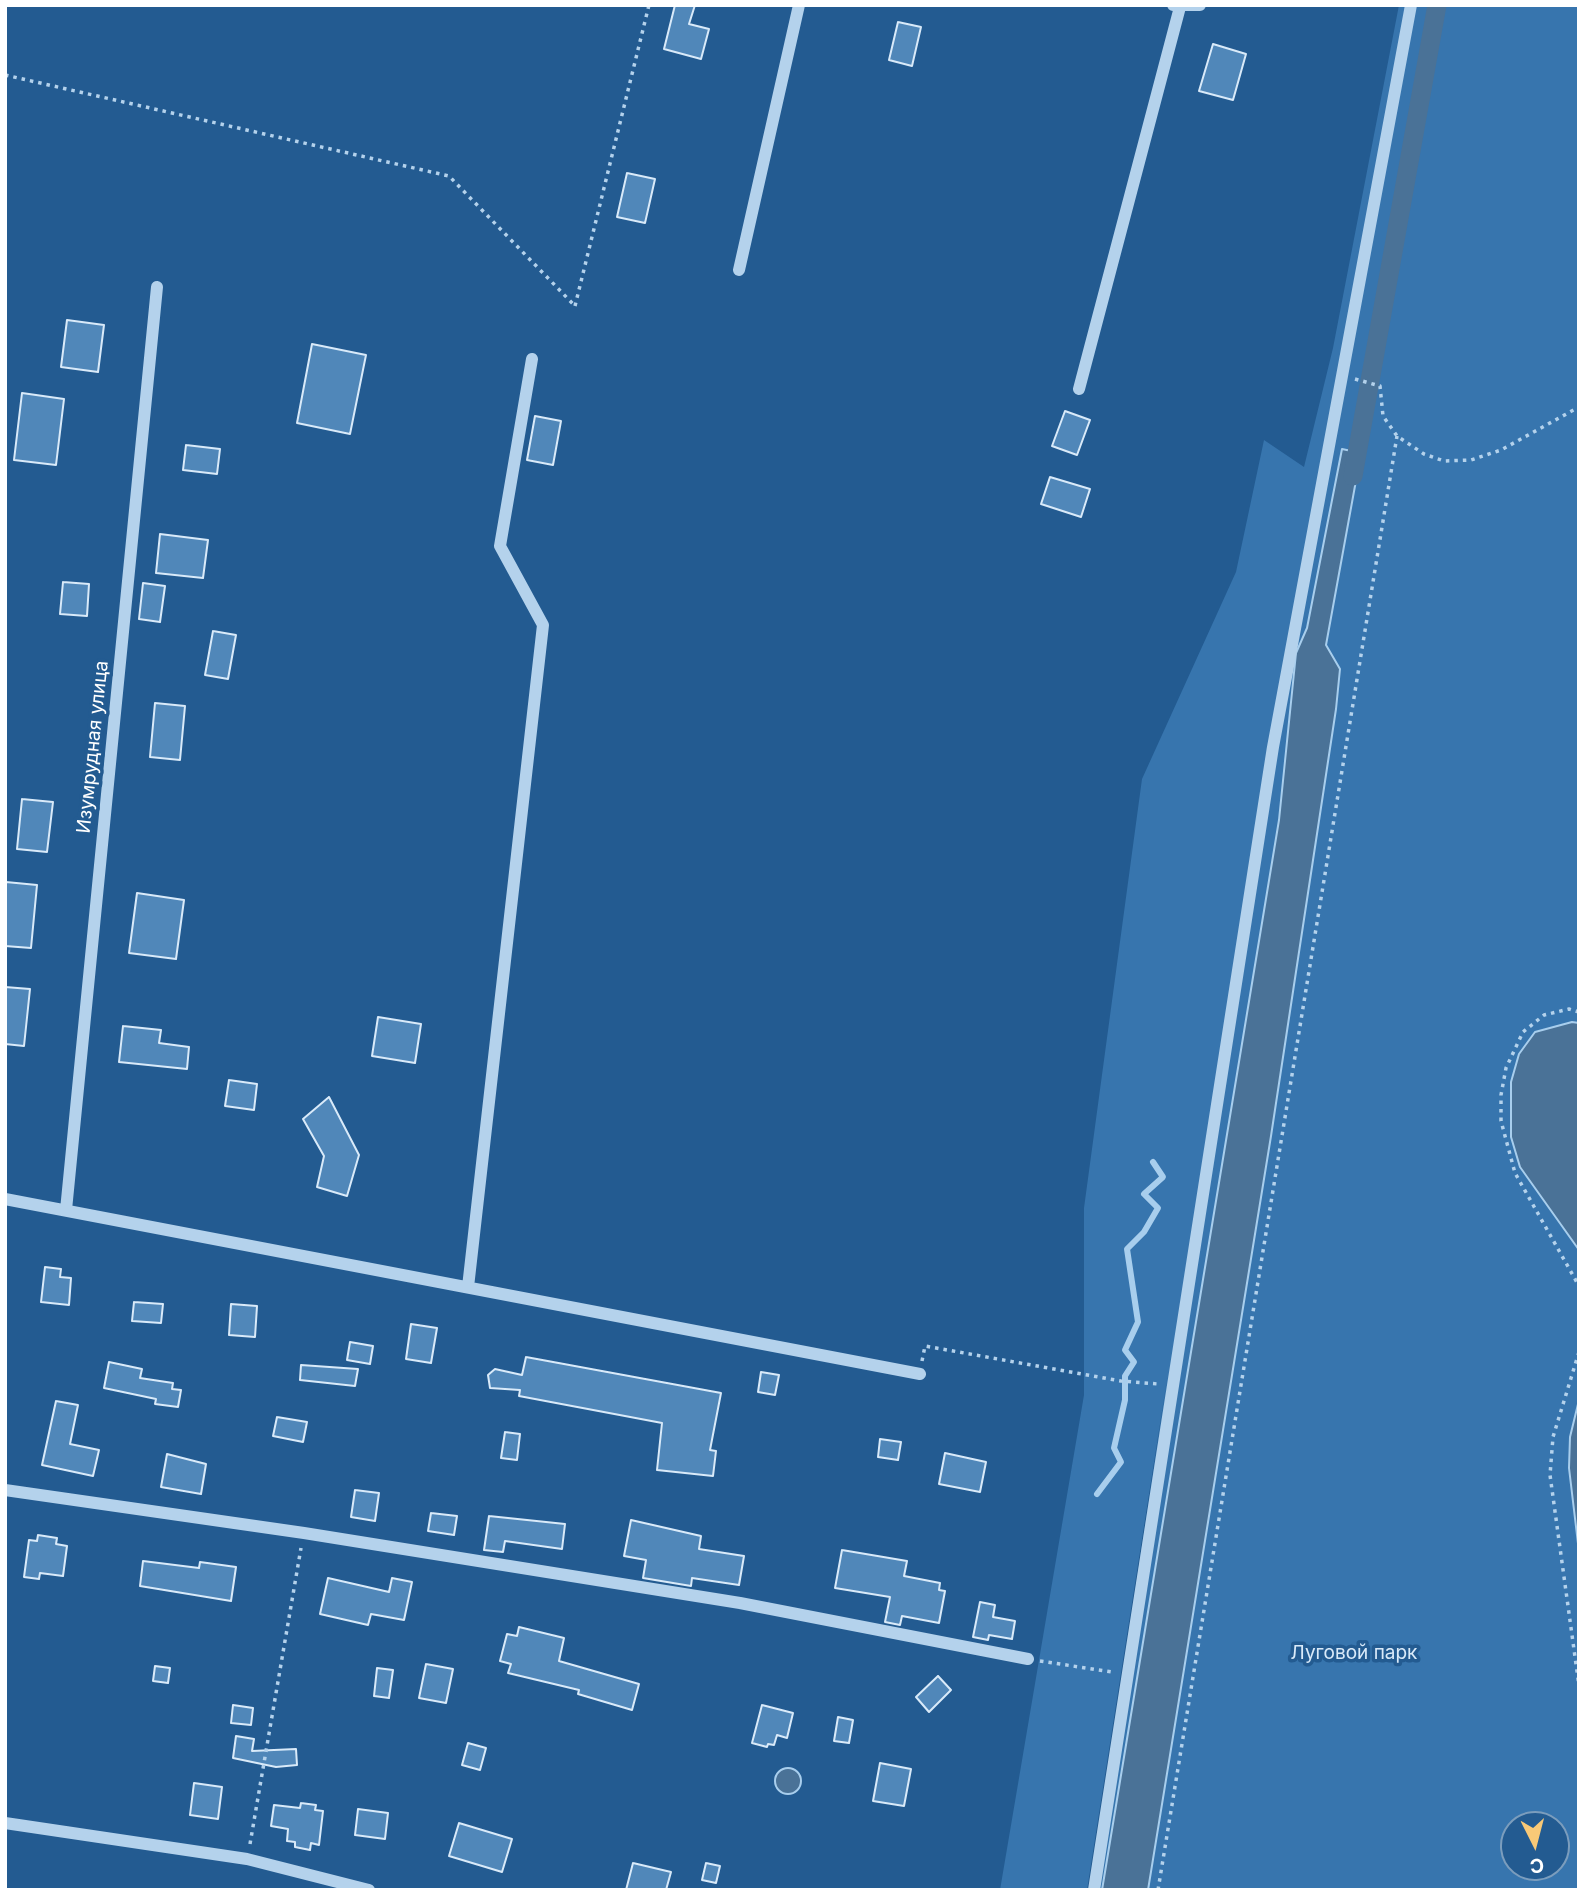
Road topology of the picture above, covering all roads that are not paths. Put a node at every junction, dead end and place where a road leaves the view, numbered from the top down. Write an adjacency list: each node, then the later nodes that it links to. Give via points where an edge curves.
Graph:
1 (799, 5): 5 (street)
2 (1200, 5): 4 (street)
3 (1411, 5): 17 (street, via 1273,747)
4 (1176, 6): 8 (street)
5 (739, 270)
6 (158, 287): 10 (street, Изумрудная улица)
7 (532, 359): 11 (street, via 500,546 542,625)
8 (1079, 389)
9 (5, 1199): 10 (street)
10 (66, 1210): 11 (street)
11 (468, 1287): 12 (street)
12 (920, 1374)
13 (5, 1490): 14 (street, via 740,1603)
14 (1028, 1658)
15 (5, 1823): 16 (street, via 247,1860)
16 (369, 1890)
17 (1094, 1890)

